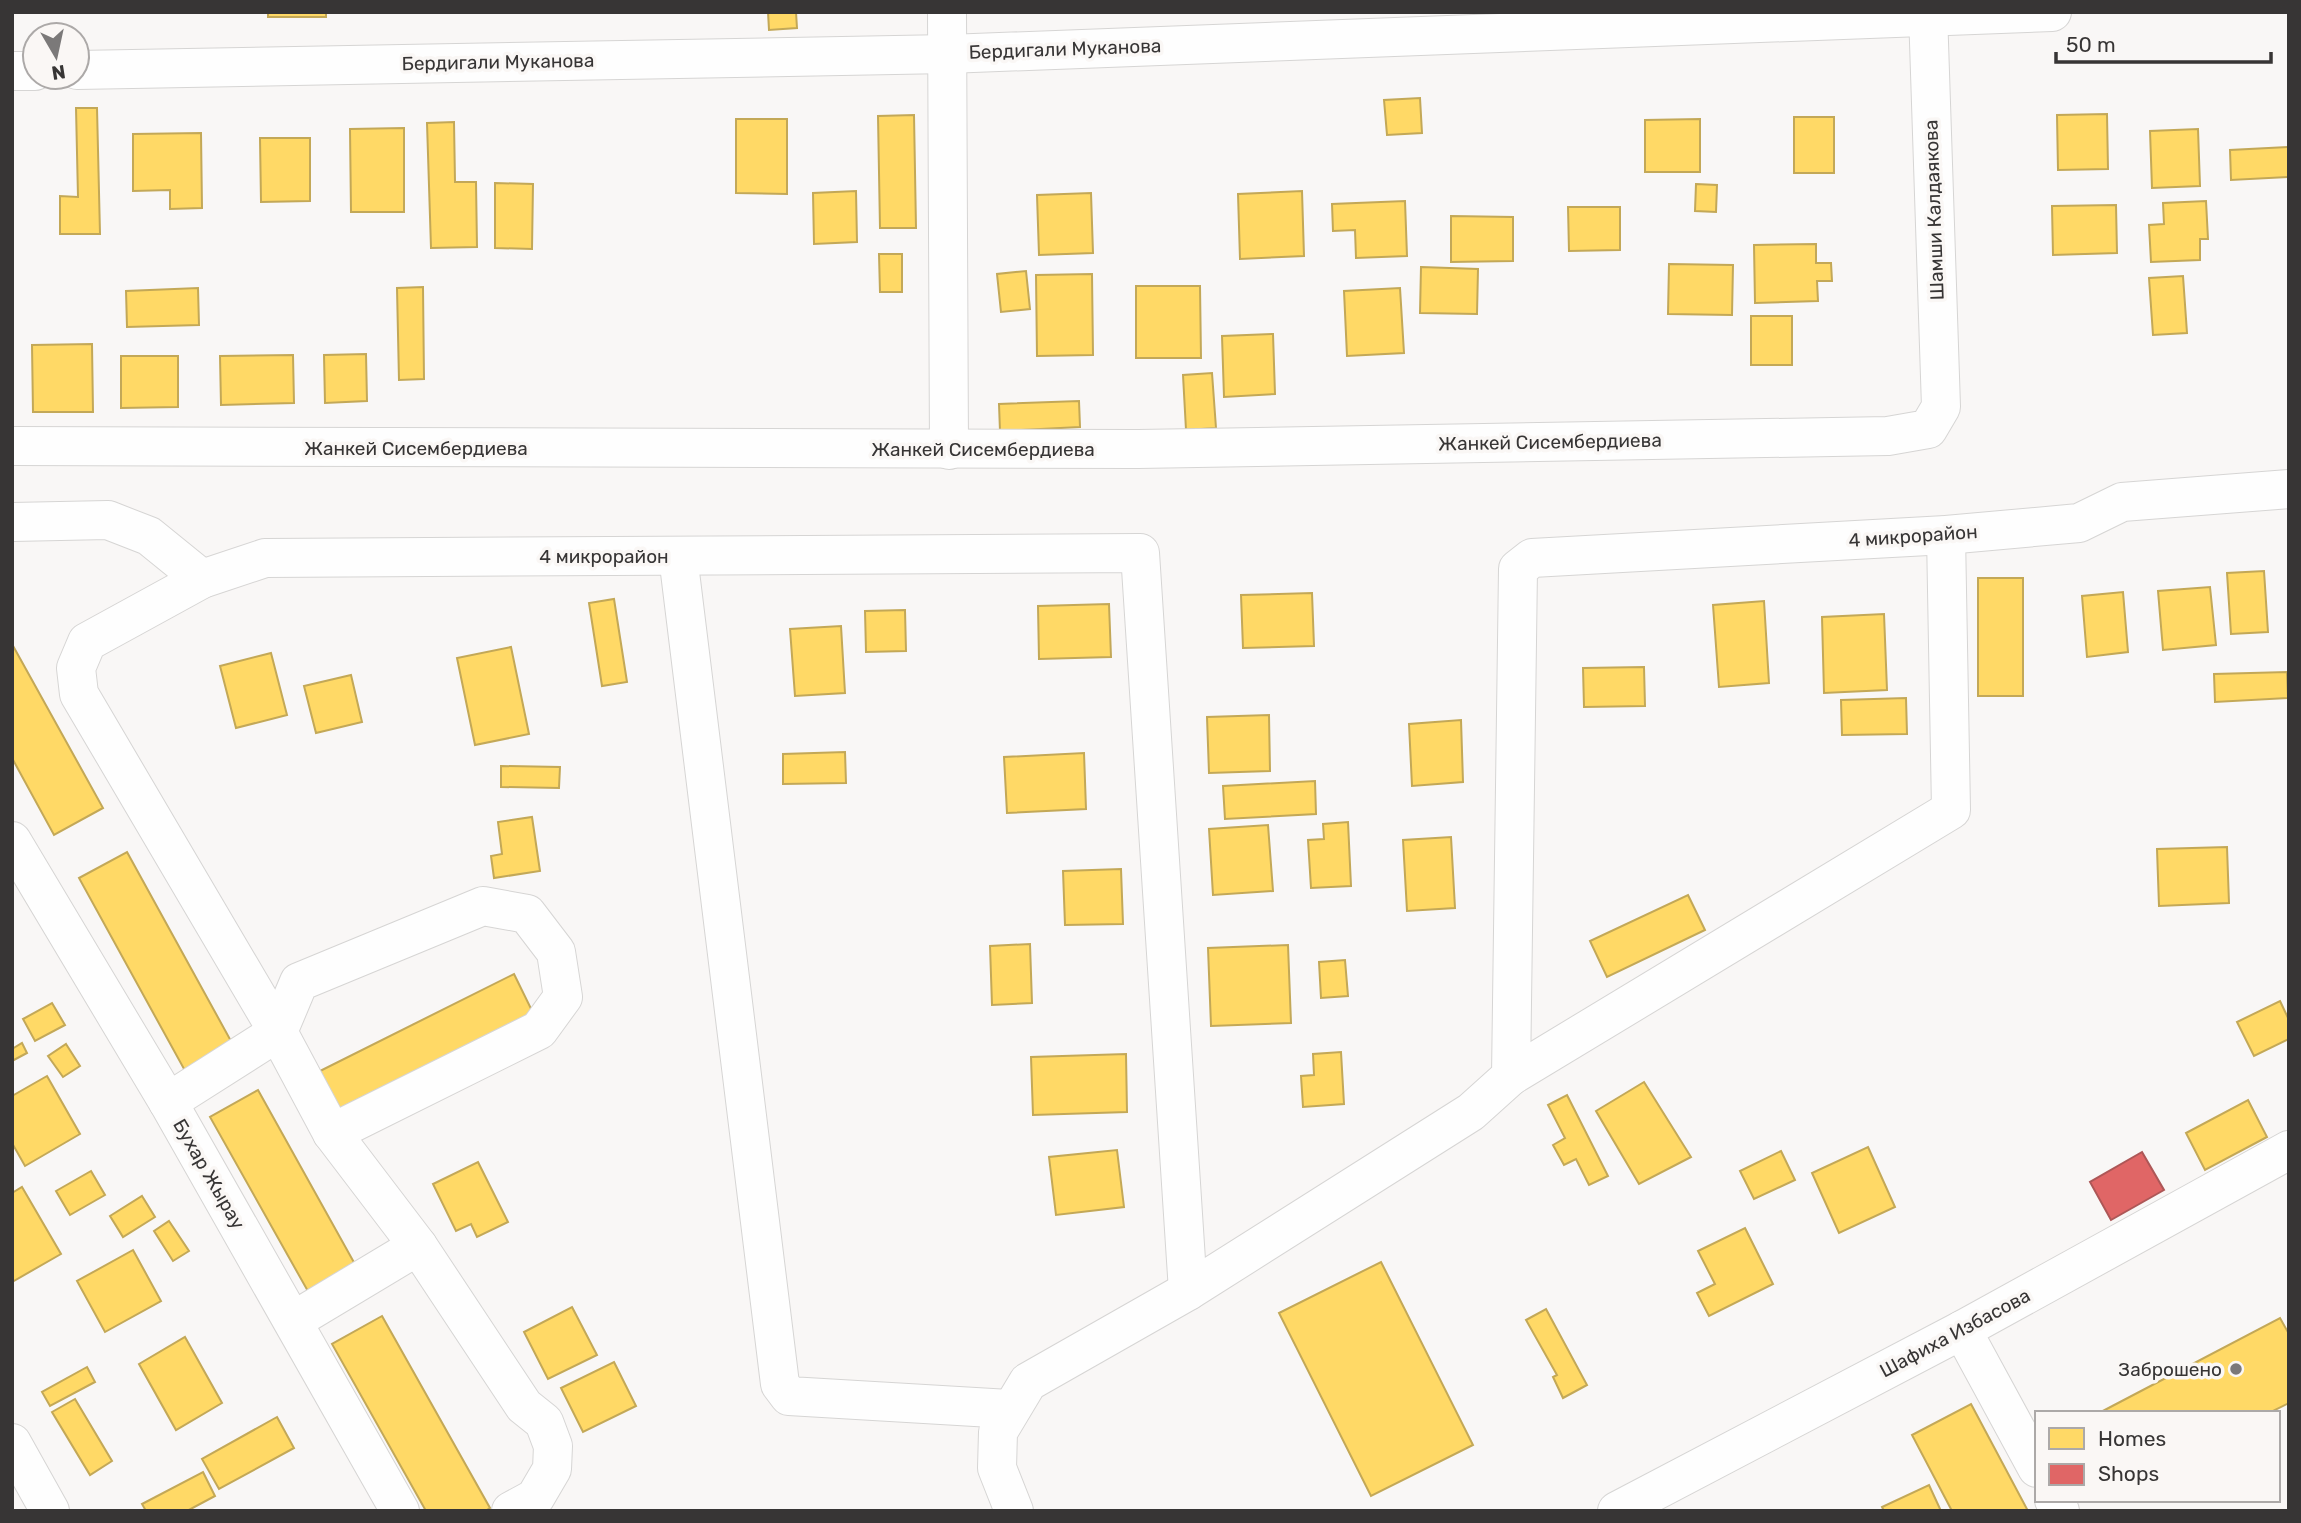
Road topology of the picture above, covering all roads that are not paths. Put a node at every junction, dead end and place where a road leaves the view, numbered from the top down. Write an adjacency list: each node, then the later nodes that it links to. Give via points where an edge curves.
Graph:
1 (947, 12): 4 (street)
2 (2052, 12): 3 (street, Бердигали Муканова)
3 (1928, 15): 4 (street, Бердигали Муканова); 6 (street, Шамши Калдаякова)
4 (948, 54): 5 (street, Бердигали Муканова); 8 (street)
5 (91, 70)
6 (1941, 407): 8 (street, Жанкей Сисембердиева, via 1928,429 1888,436)
7 (12, 446): 8 (street, Жанкей Сисембердиева)
8 (950, 450)
9 (2289, 489): 11 (street, 4 микрорайон, via 2122,502 2079,523)
10 (12, 522): 13 (street, via 108,520 149,536)
11 (1947, 535): 16 (street, via 1951,810); 16 (street, 4 микрорайон, via 1532,558 1518,569)
12 (678, 556): 13 (street, 4 микрорайон, via 265,558); 21 (street, 4 микрорайон, via 1140,552); 24 (street, via 780,1384 789,1396)
13 (202, 579): 15 (street, 4 микрорайон, via 87,642 76,668 79,694)
14 (12, 841): 17 (street, Бухар Жырау)
15 (278, 1032): 17 (street); 18 (street); 18 (street, via 299,982 483,906 527,914 556,952 563,997 539,1030)
16 (1511, 1076): 21 (street, via 1471,1112)
17 (169, 1102): 22 (street, Бухар Жырау)
18 (332, 1133): 20 (street)
19 (2289, 1150): 23 (street, Шафиха Избасова)
20 (418, 1246): 22 (street); 29 (street, via 524,1406 544,1422 553,1446 552,1469 535,1498)
21 (1188, 1292): 24 (street, via 1028,1382)
22 (293, 1321): 28 (street, Бухар Жырау)
23 (1962, 1330): 26 (street); 31 (street, Шафиха Избасова)
24 (1009, 1409): 30 (street, via 998,1432 997,1468)
25 (12, 1443): 27 (street)
26 (2035, 1464)
27 (41, 1508)
28 (400, 1511)
29 (511, 1511)
30 (1014, 1511)
31 (1617, 1511)

